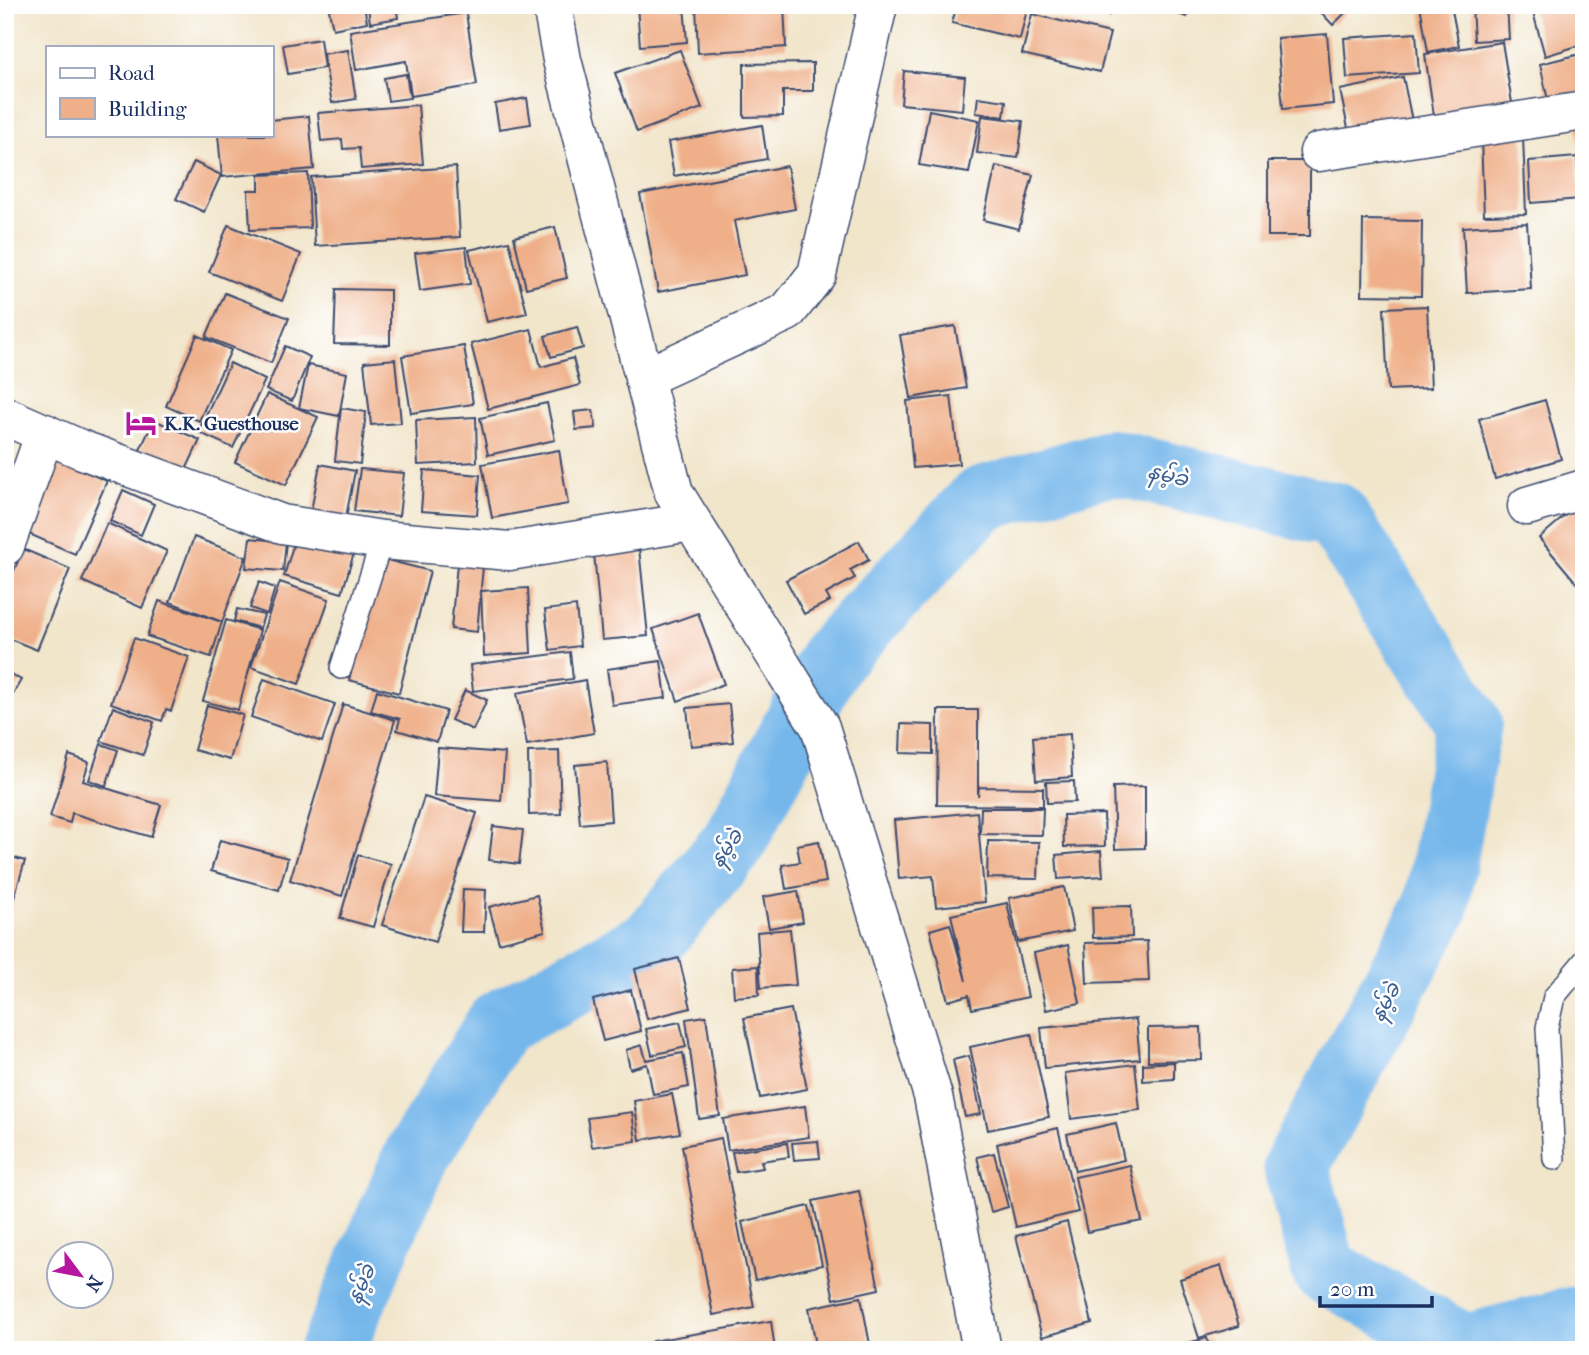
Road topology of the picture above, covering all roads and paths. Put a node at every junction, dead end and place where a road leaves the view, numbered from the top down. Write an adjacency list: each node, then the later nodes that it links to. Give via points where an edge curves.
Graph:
1 (552, 5): 5 (street)
2 (878, 5): 5 (street, via 817,274 787,312)
3 (1584, 111): 4 (street)
4 (1319, 152)
5 (644, 378): 10 (street, via 674,493)
6 (5, 416): 7 (street)
7 (45, 433): 11 (street, via 282,524); 12 (street)
8 (1584, 489): 9 (street)
9 (1527, 506)
10 (691, 522): 11 (street, via 510,551); 16 (street, via 820,727 933,1096)
11 (382, 540): 13 (lane)
12 (5, 546)
13 (341, 668)
14 (1584, 961): 15 (lane, via 1554,997 1546,1028)
15 (1554, 1159)
16 (982, 1350)

